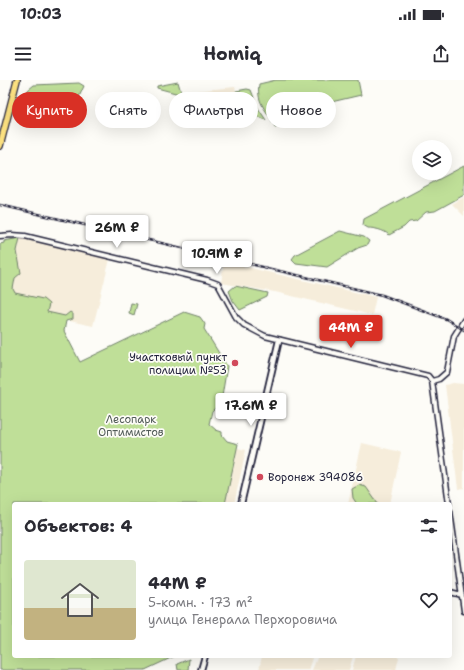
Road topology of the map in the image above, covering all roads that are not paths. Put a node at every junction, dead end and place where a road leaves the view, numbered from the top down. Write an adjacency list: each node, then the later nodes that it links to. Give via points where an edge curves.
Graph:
1 (17, 80): 2 (highway)
2 (0, 146)
3 (0, 236): 5 (street, via 25,236 126,259 218,284 236,317 244,325)
4 (464, 320): 6 (street, via 454,336 447,372)
5 (279, 340): 6 (street, via 428,376); 7 (main road)
6 (432, 381): 8 (street)
7 (241, 502)
8 (449, 502)
9 (452, 525): 11 (street)
10 (452, 592): 11 (street)
11 (462, 595): 12 (street)
12 (464, 611)
13 (205, 658): 14 (main road)
14 (202, 670)

